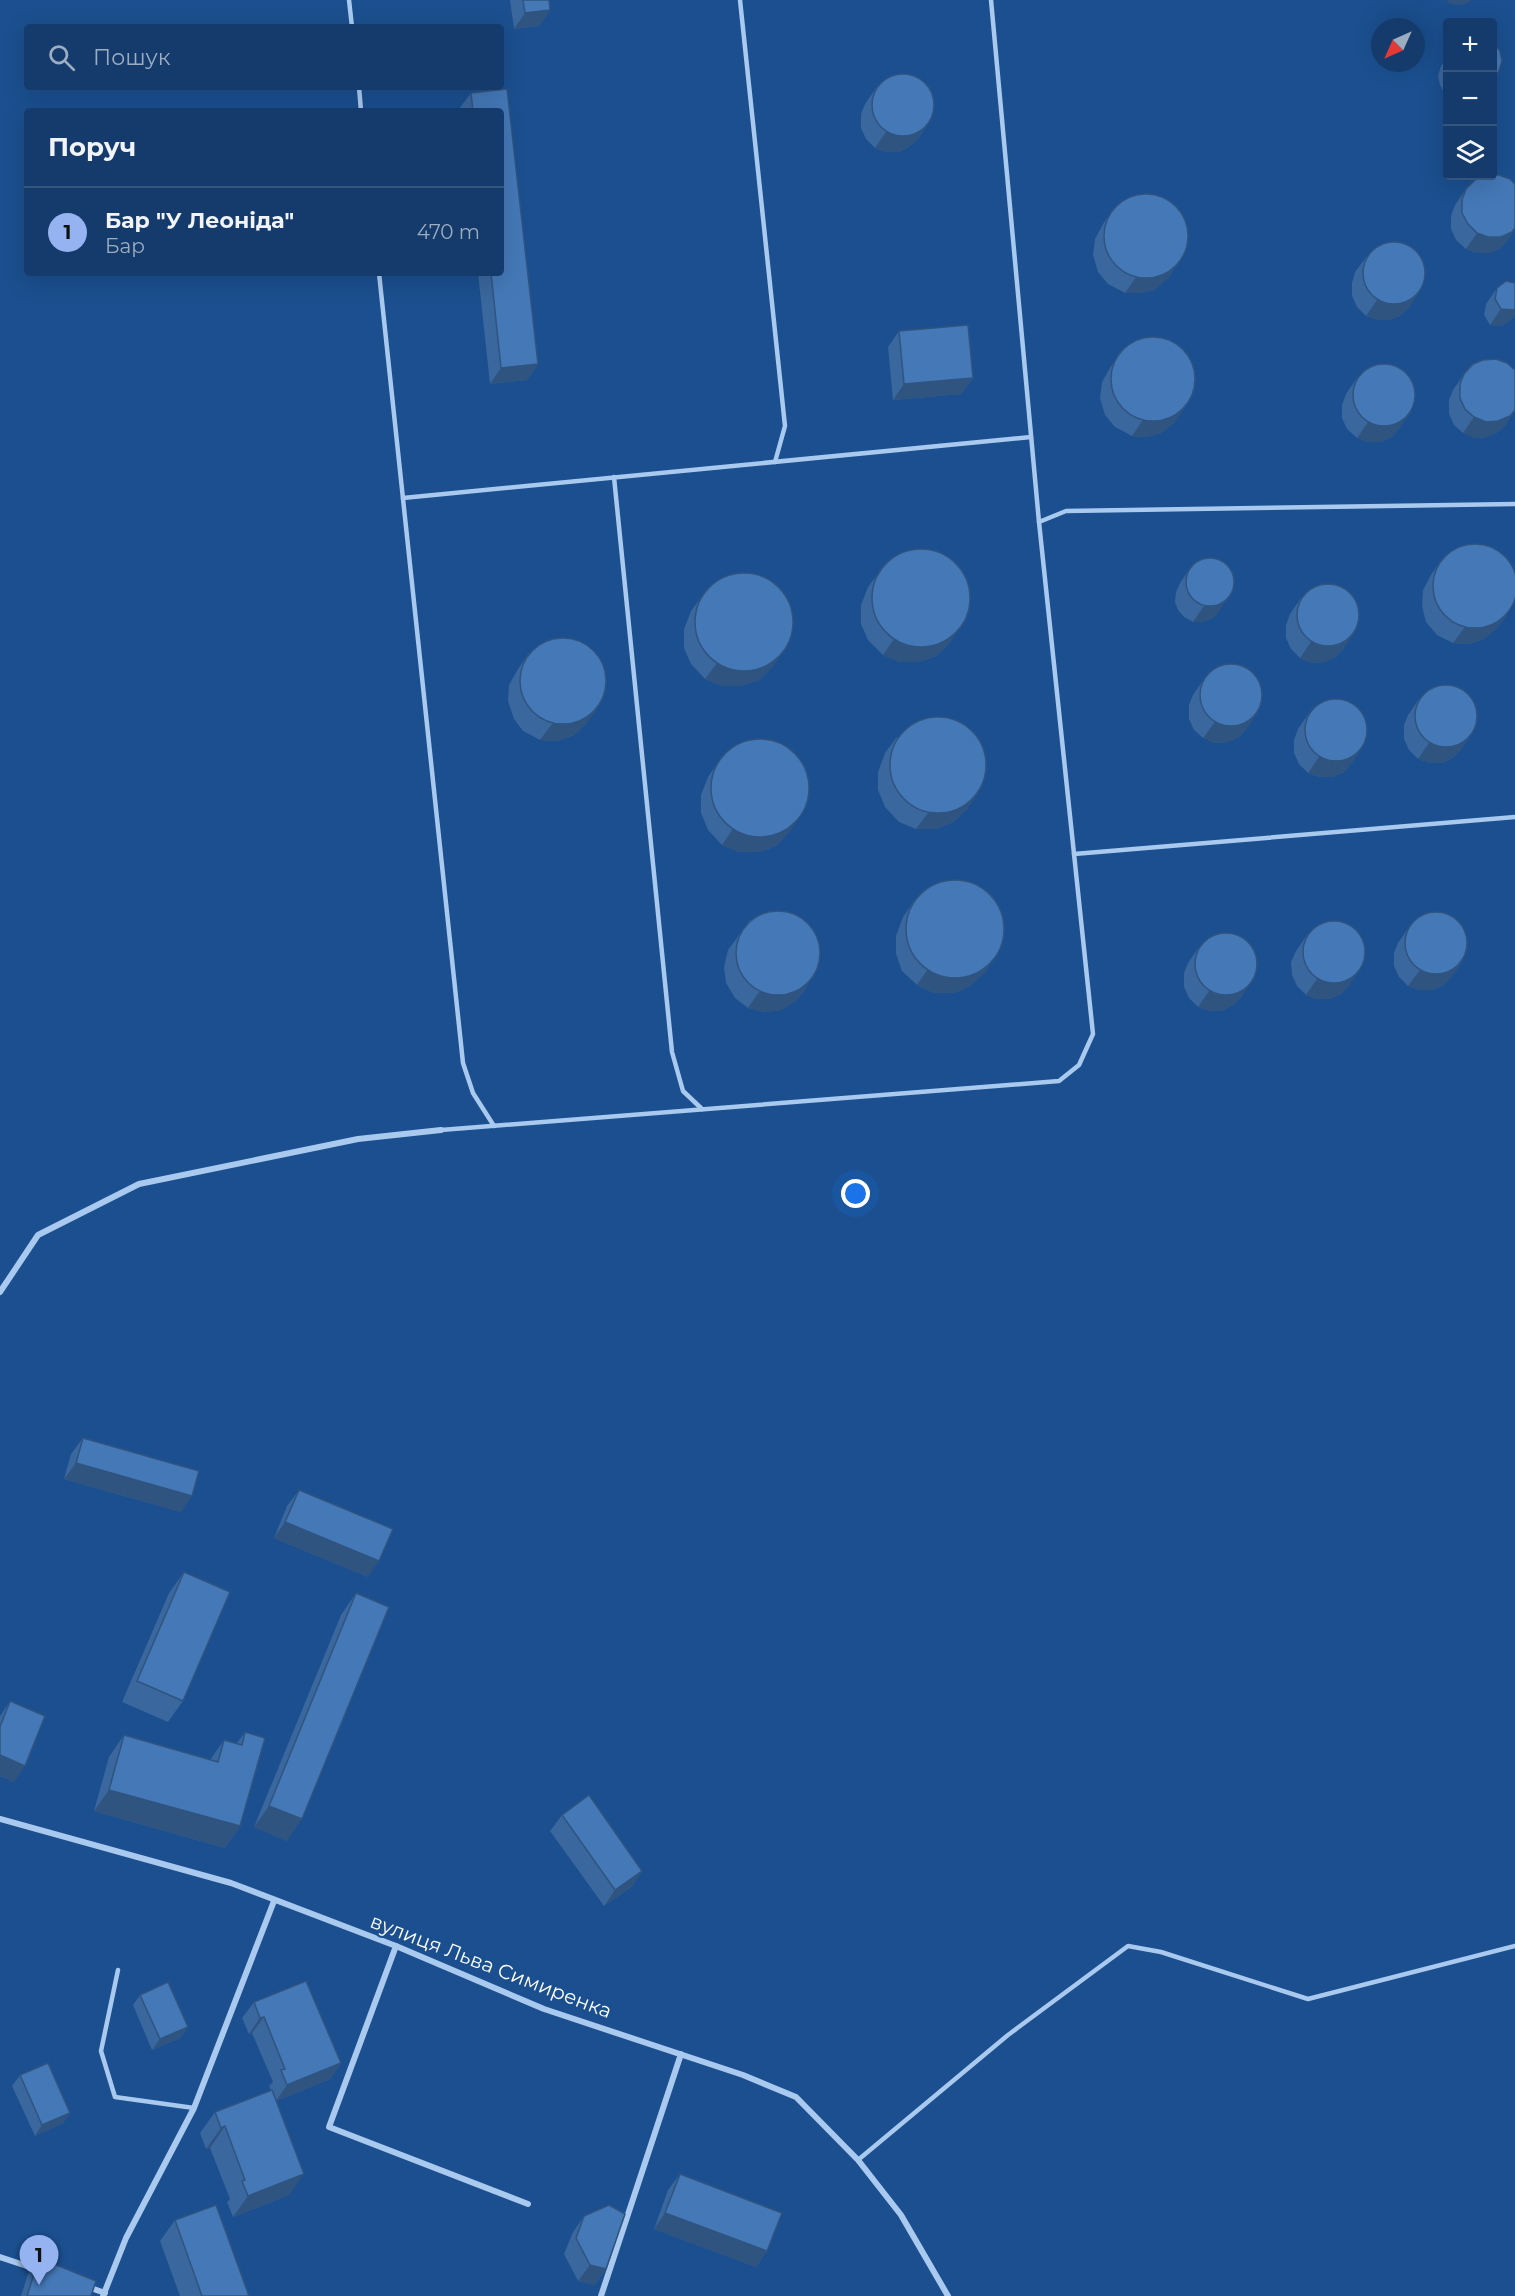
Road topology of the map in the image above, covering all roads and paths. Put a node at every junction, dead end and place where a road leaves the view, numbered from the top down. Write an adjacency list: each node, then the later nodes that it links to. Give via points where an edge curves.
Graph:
1 (350, 0): 4 (lane)
2 (740, 0): 9 (lane, via 785,426)
3 (991, 0): 8 (lane)
4 (352, 24)
5 (359, 90): 6 (lane)
6 (361, 108)
7 (379, 276): 11 (lane)
8 (1031, 437): 9 (lane); 13 (lane)
9 (775, 462): 10 (lane)
10 (614, 477): 11 (lane); 16 (lane, via 672,1052 683,1091)
11 (403, 498): 17 (lane, via 463,1063 473,1093)
12 (1515, 504): 13 (lane, via 1066,511)
13 (1039, 522): 15 (lane)
14 (1515, 817): 15 (lane)
15 (1074, 854): 16 (lane, via 1093,1034 1079,1065 1059,1081)
16 (702, 1108): 17 (lane)
17 (494, 1126): 18 (lane)
18 (441, 1130): 19 (street, via 358,1139 139,1184 38,1235)
19 (0, 1292)
20 (0, 1819): 21 (street, вулиця Льва Симиренка, via 231,1883)
21 (274, 1901): 22 (street, вулиця Льва Симиренка); 26 (street)
22 (396, 1946): 25 (street, вулиця Льва Симиренка, via 544,2009); 28 (street, via 329,2127)
23 (1515, 1946): 27 (lane, via 1308,2000 1161,1952 1128,1946 1008,2035)
24 (118, 1970): 26 (lane, via 101,2051 115,2097)
25 (681, 2054): 27 (street, вулиця Льва Симиренка, via 796,2097); 33 (street)
26 (194, 2108): 32 (street, via 126,2238)
27 (858, 2160): 34 (street, вулиця Льва Симиренка, via 901,2215)
28 (528, 2204)
29 (0, 2257): 30 (street)
30 (43, 2271)
31 (74, 2282): 32 (street)
32 (104, 2294)
33 (601, 2296)
34 (948, 2296)

